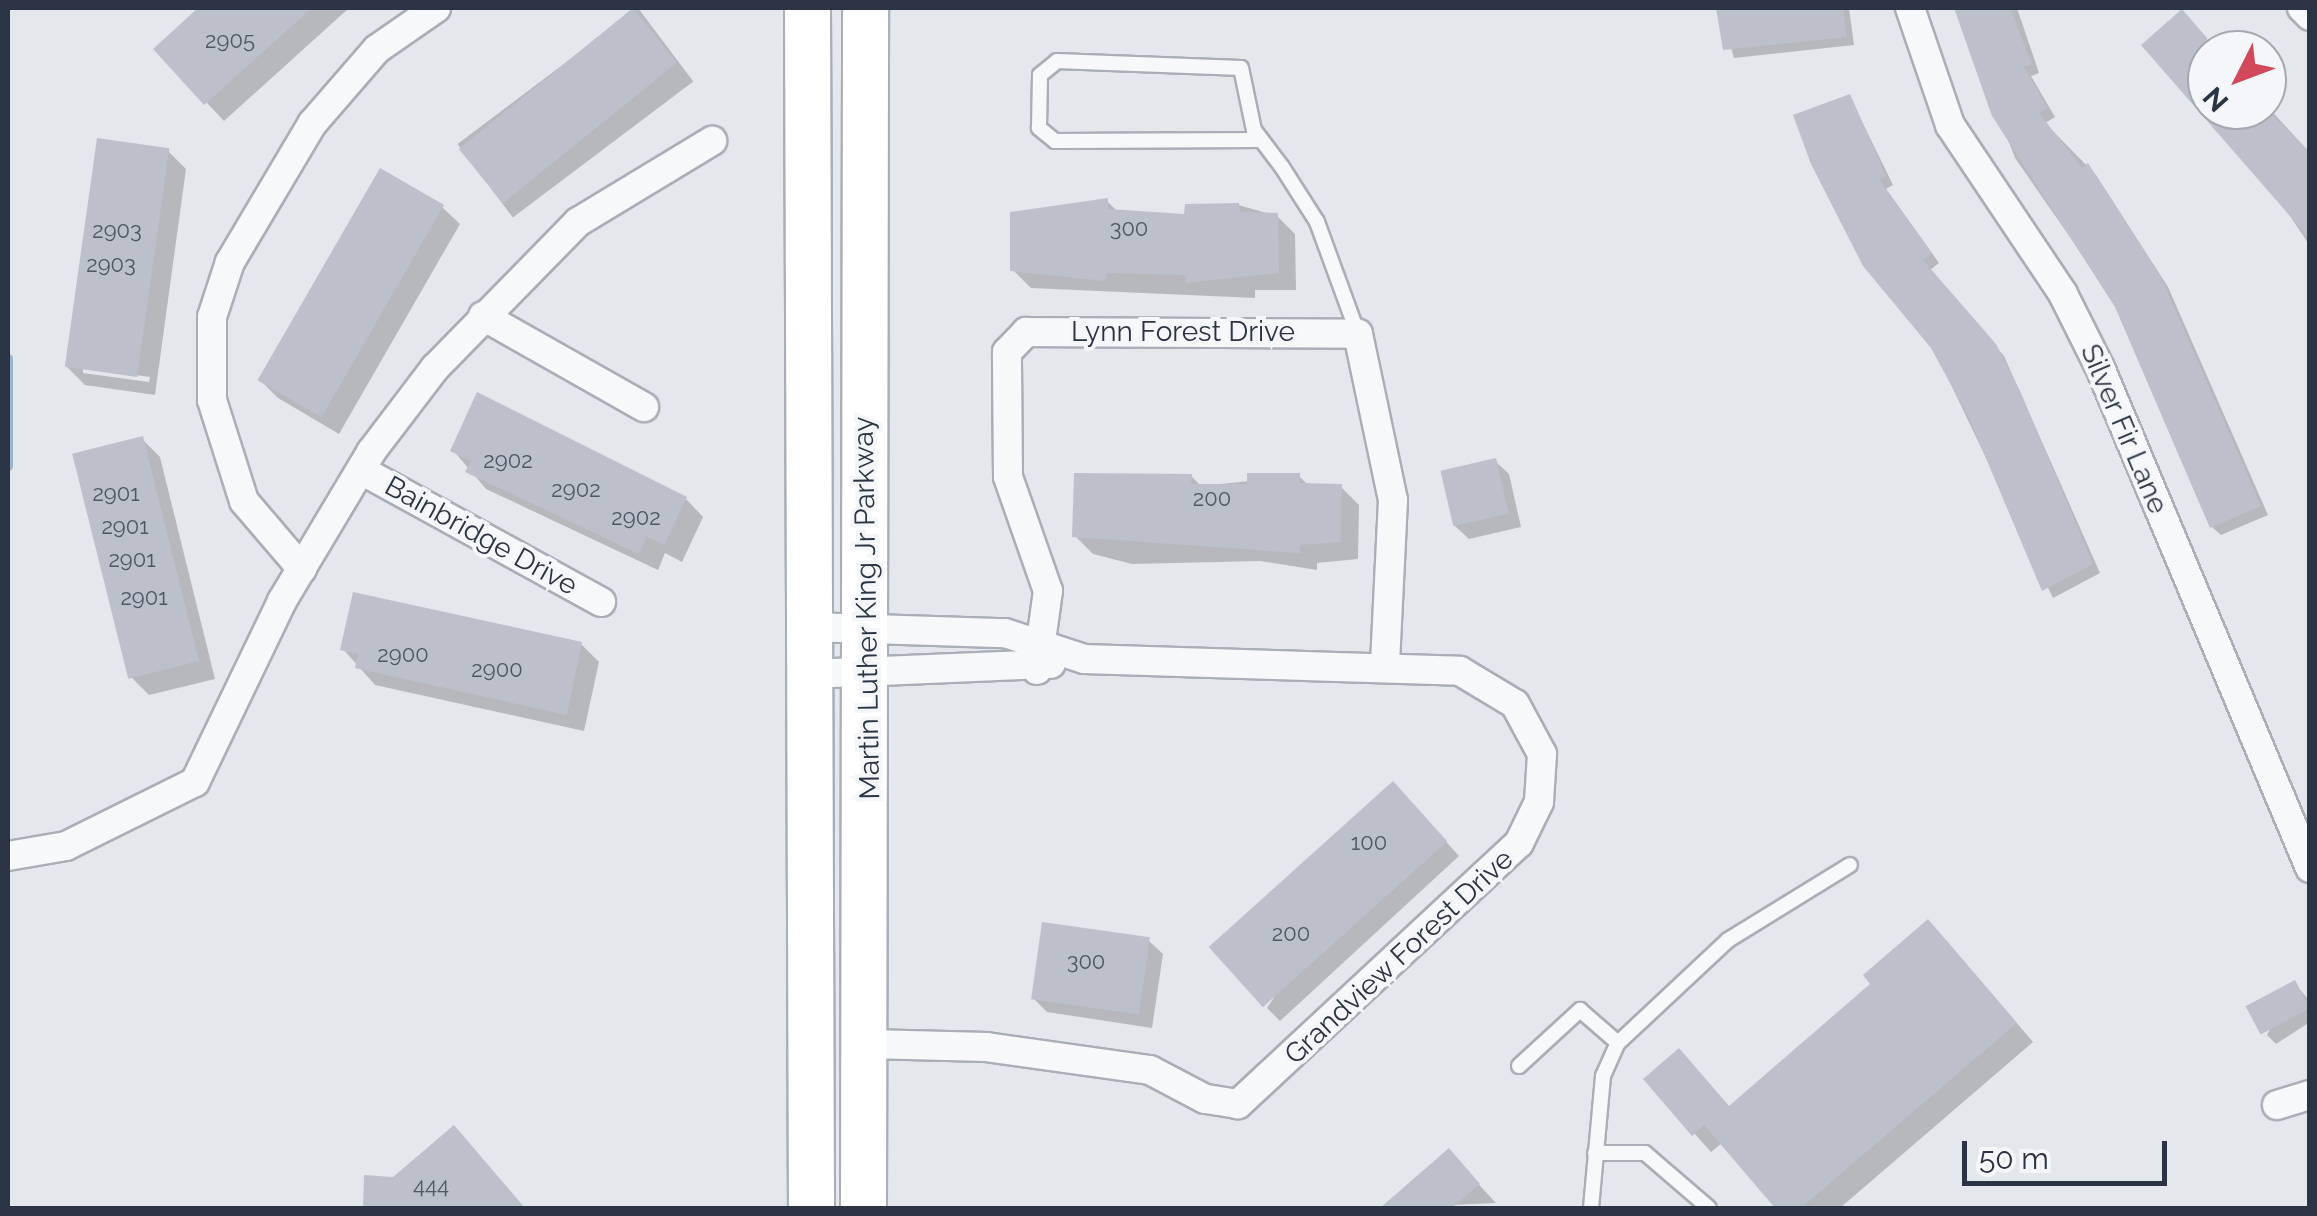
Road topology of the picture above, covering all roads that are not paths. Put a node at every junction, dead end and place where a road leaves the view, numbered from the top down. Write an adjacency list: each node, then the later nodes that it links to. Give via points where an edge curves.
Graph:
1 (436, 8): 13 (street, via 378,49 312,124 230,262 212,317 212,400 244,501)
2 (807, 8): 15 (main road, Martin Luther King Jr Parkway)
3 (866, 8): 16 (main road, Martin Luther King Jr Parkway)
4 (1910, 8): 23 (street, Silver Fir Lane, via 1950,125 2063,294 2100,370)
5 (2302, 8): 6 (street)
6 (2310, 16)
7 (1261, 140): 7 (lane, via 1248,117 1248,79 1228,62 1057,61 1040,75 1040,128 1056,141); 10 (lane, via 1316,222)
8 (712, 141): 9 (street, Bainbridge Drive, via 604,201)
9 (483, 316): 11 (street); 12 (street, Bainbridge Drive)
10 (1358, 334): 17 (street, Lynn Forest Drive, via 1016,338 1007,352 1008,477 1048,591); 18 (street, via 1392,500)
11 (644, 407)
12 (361, 470): 13 (street, Bainbridge Drive); 14 (street, Bainbridge Drive)
13 (302, 569): 21 (street, Bainbridge Drive, via 195,782 66,846)
14 (601, 602)
15 (809, 627): 16 (street, Grandview Forest Drive); 20 (main road, Martin Luther King Jr Parkway)
16 (868, 628): 17 (street, Grandview Forest Drive); 19 (main road, Martin Luther King Jr Parkway)
17 (1039, 656): 18 (street, Grandview Forest Drive); 19 (street, Grandview Forest Drive)
18 (1385, 666): 24 (street, Grandview Forest Drive, via 1478,676 1515,704 1542,754 1533,824 1251,1097 1222,1106 1150,1070 1005,1050)
19 (868, 672): 20 (street, Grandview Forest Drive); 24 (main road, Martin Luther King Jr Parkway)
20 (809, 674): 30 (main road, Martin Luther King Jr Parkway)
21 (8, 856)
22 (1850, 865): 25 (lane, via 1728,940)
23 (2310, 868)
24 (868, 1044): 31 (main road, Martin Luther King Jr Parkway)
25 (1618, 1044): 26 (lane, via 1580,1010); 29 (lane, via 1603,1076)
26 (1519, 1066)
27 (2310, 1095): 28 (street)
28 (2278, 1106)
29 (1595, 1153): 32 (lane); 33 (lane, via 1644,1153)
30 (811, 1208)
31 (862, 1208)
32 (1591, 1208)
33 (1709, 1208)

